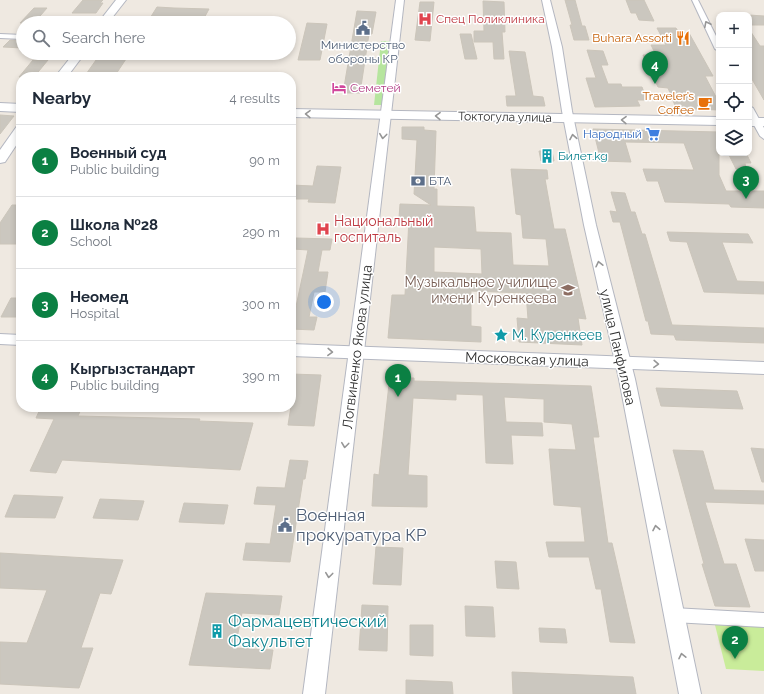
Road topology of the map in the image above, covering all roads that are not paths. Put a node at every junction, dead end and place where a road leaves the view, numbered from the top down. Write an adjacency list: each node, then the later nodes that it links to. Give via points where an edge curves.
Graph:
1 (121, 0): 5 (main road)
2 (400, 0): 14 (street, Логвиненко Якова улица)
3 (546, 0): 15 (street, улица Панфилова)
4 (695, 0): 8 (street, one-way to 4)
5 (108, 16)
6 (0, 36): 7 (street)
7 (16, 37)
8 (719, 48)
9 (74, 60): 10 (main road)
10 (65, 72)
11 (0, 107): 12 (main road)
12 (16, 108)
13 (296, 113): 14 (main road, Токтогула улица, one-way to 13)
14 (386, 115): 15 (main road, Токтогула улица, one-way to 14); 24 (street, Логвиненко Якова улица, one-way to 24)
15 (569, 119): 16 (main road, Токтогула улица, one-way to 15); 25 (street, улица Панфилова, one-way to 15, via 590,225)
16 (716, 121)
17 (756, 122): 19 (street)
18 (16, 136): 20 (main road)
19 (764, 136)
20 (0, 159)
21 (0, 339): 22 (main road)
22 (16, 340)
23 (296, 350): 24 (main road, Московская улица, one-way to 24)
24 (356, 353): 25 (main road, Московская улица); 29 (street, Логвиненко Якова улица, one-way to 29)
25 (623, 363): 26 (main road, Московская улица, one-way to 26); 27 (street, улица Панфилова, one-way to 25)
26 (764, 368)
27 (673, 615): 28 (street); 30 (street, улица Панфилова, one-way to 27)
28 (764, 620)
29 (314, 694)
30 (690, 694)

